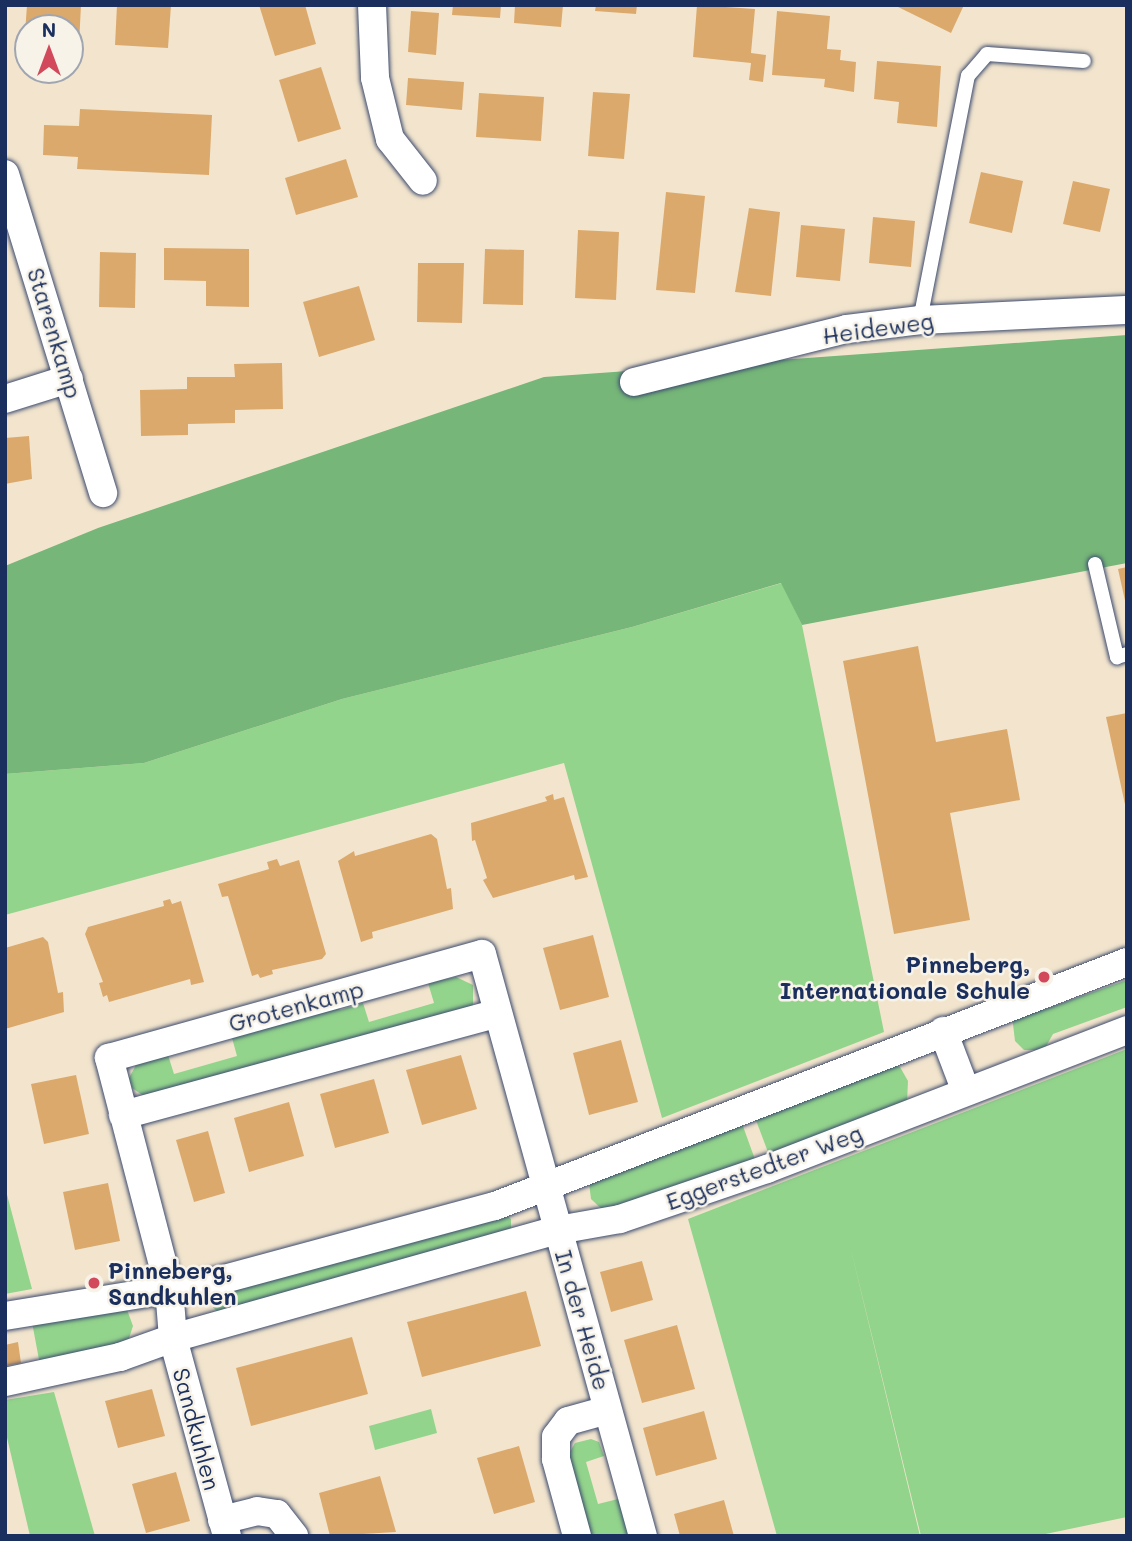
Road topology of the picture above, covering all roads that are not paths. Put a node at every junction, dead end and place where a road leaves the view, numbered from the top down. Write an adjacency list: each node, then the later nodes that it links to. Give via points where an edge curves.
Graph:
1 (372, 5): 4 (street, via 375,78 390,139)
2 (1084, 61): 6 (lane, via 987,54 968,76)
3 (5, 174): 7 (street, Starenkamp)
4 (423, 181)
5 (1127, 310): 6 (street, Heideweg)
6 (920, 320): 8 (street, Heideweg, via 847,329)
7 (69, 379): 9 (street); 10 (street, Starenkamp)
8 (634, 382)
9 (5, 399)
10 (103, 493)
11 (1096, 564): 12 (lane, via 1117,657)
12 (1127, 654)
13 (1127, 962): 16 (street)
14 (496, 1014): 18 (street); 18 (street, Grotenkamp, via 482,954 109,1058); 19 (street, Grotenkamp)
15 (1127, 1030): 17 (street, Eggerstedter Weg)
16 (943, 1031): 17 (street); 19 (street)
17 (965, 1089): 20 (street, Eggerstedter Weg, via 767,1169 620,1219)
18 (123, 1115): 21 (street, Grotenkamp)
19 (543, 1186): 20 (street); 21 (street, via 495,1206 209,1283)
20 (558, 1230): 23 (street, Eggerstedter Weg); 25 (street, In der Heide)
21 (169, 1288): 22 (street); 23 (street)
22 (5, 1315)
23 (173, 1338): 24 (street, Eggerstedter Weg, via 120,1357); 26 (street, Sandkuhlen)
24 (5, 1382)
25 (608, 1410): 28 (street, In der Heide, via 568,1421 556,1437 556,1459); 29 (street, In der Heide)
26 (225, 1528): 27 (street, Sandkuhlen, via 257,1511 277,1514)
27 (294, 1536)
28 (577, 1536)
29 (643, 1536)

